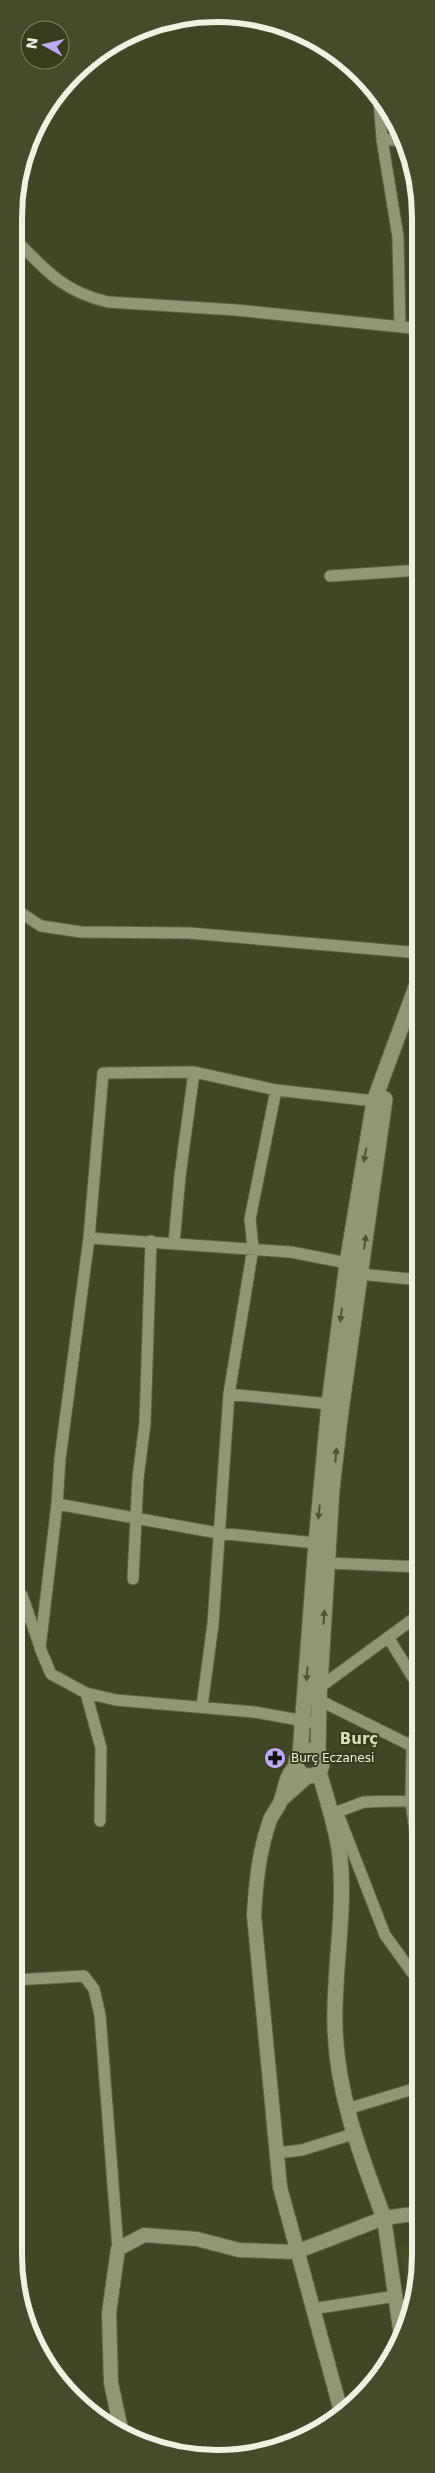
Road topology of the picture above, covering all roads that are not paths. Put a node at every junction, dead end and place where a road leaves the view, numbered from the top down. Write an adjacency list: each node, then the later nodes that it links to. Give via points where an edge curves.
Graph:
1 (380, 109): 2 (street)
2 (382, 139): 3 (street); 5 (street, via 398,237)
3 (397, 140)
4 (22, 246): 5 (street, via 58,282 87,297)
5 (400, 326): 6 (street)
6 (412, 328)
7 (412, 571): 8 (street)
8 (330, 576)
9 (22, 915): 10 (street, via 41,926 81,932 189,933)
10 (412, 952)
11 (412, 999): 13 (main road)
12 (194, 1072): 14 (street); 16 (street, via 103,1073); 18 (street)
13 (386, 1074): 15 (main road); 22 (main road, one-way to 13, via 385,1100)
14 (276, 1090): 15 (street); 19 (street, via 250,1219)
15 (374, 1101): 20 (main road, one-way to 20)
16 (89, 1238): 17 (street); 25 (street)
17 (151, 1241): 18 (street); 26 (street, via 145,1423)
18 (174, 1243): 19 (street)
19 (253, 1248): 20 (street); 23 (street)
20 (347, 1263): 22 (main road)
21 (412, 1280): 22 (street)
22 (354, 1283): 24 (main road, one-way to 24); 29 (main road, one-way to 22)
23 (229, 1394): 24 (street); 27 (street)
24 (329, 1404): 28 (main road, one-way to 28)
25 (57, 1504): 26 (street); 32 (street)
26 (136, 1518): 27 (street); 31 (street)
27 (218, 1534): 28 (street); 41 (street, via 214,1624)
28 (316, 1543): 40 (main road, one-way to 40)
29 (328, 1563): 30 (street); 40 (main road, one-way to 29)
30 (412, 1567)
31 (133, 1578)
32 (46, 1589): 34 (street); 37 (street)
33 (22, 1596): 34 (street)
34 (27, 1609): 37 (street)
35 (412, 1620): 36 (street)
36 (388, 1637): 38 (street); 40 (street)
37 (40, 1648): 39 (street, via 51,1674)
38 (412, 1676)
39 (86, 1693): 41 (street, via 116,1700); 51 (street, via 101,1748)
40 (315, 1695): 42 (main road); 43 (main road); 44 (street)
41 (202, 1706): 42 (street)
42 (302, 1721): 43 (street); 46 (main road)
43 (320, 1723): 45 (main road)
44 (412, 1745)
45 (318, 1753): 46 (main road, via 311,1750); 47 (main road, via 323,1765)
46 (298, 1760): 47 (main road, via 300,1773); 48 (street, via 287,1777)
47 (314, 1774): 48 (street); 50 (main road)
48 (281, 1800): 57 (street, via 263,1841 254,1915)
49 (412, 1801): 50 (street, via 364,1802)
50 (334, 1812): 52 (street, via 385,1935); 55 (main road, via 341,1889 335,2027)
51 (100, 1821)
52 (412, 1972)
53 (22, 1980): 60 (street, via 84,1976 94,1989 100,2015 107,2090)
54 (412, 2089): 55 (street)
55 (347, 2109): 56 (main road)
56 (353, 2134): 57 (street, via 302,2150); 59 (main road)
57 (276, 2153): 61 (street, via 280,2187)
58 (412, 2214): 59 (street)
59 (384, 2218): 61 (street); 62 (street)
60 (118, 2248): 61 (street, via 144,2234 197,2239 239,2250); 66 (street, via 109,2313 111,2383)
61 (296, 2252): 63 (street)
62 (396, 2296): 63 (street); 64 (street)
63 (312, 2309): 65 (street)
64 (400, 2325)
65 (340, 2407)
66 (120, 2424)

